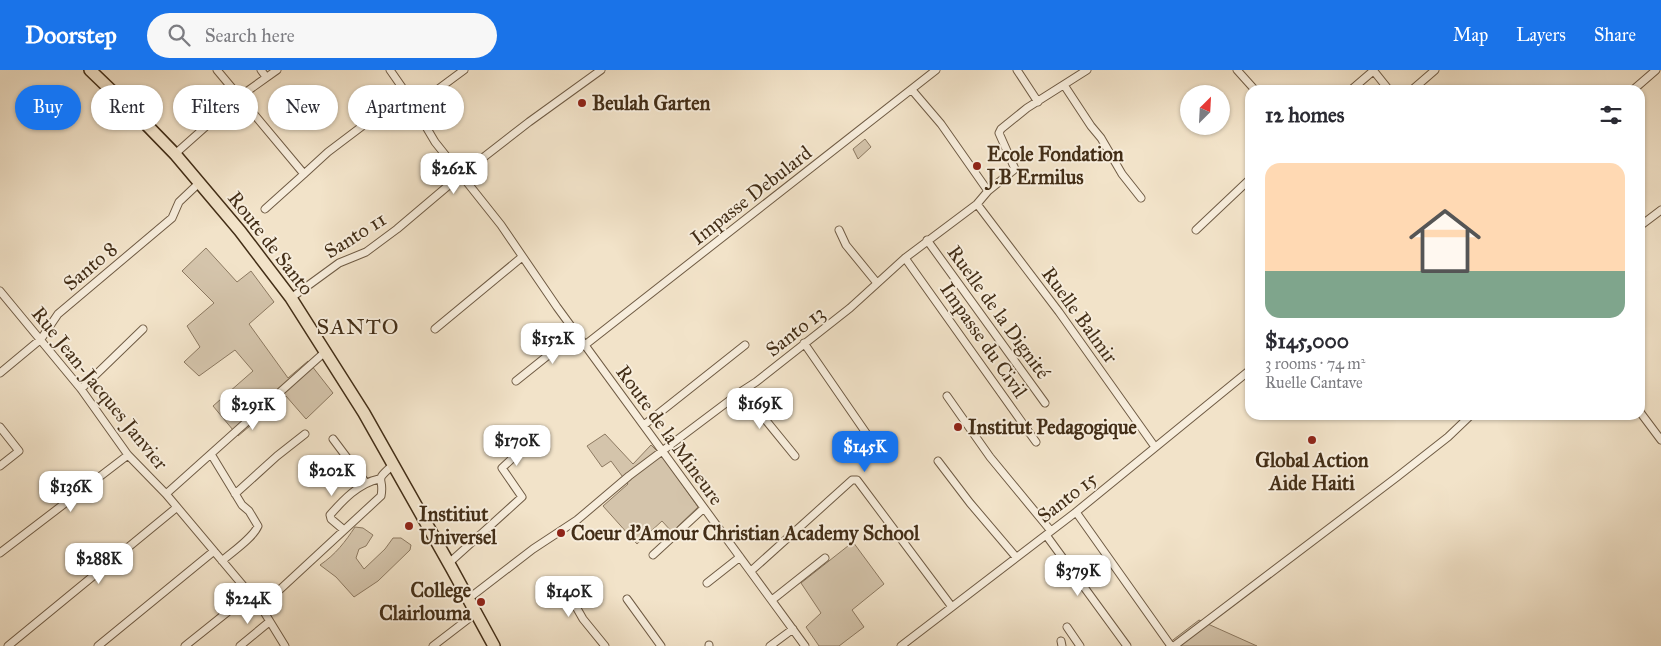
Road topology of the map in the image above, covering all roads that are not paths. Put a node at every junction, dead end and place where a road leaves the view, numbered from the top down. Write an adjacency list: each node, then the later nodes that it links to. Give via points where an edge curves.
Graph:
1 (90, 70): 32 (main road, Route de Santo)
2 (217, 70): 16 (street)
3 (261, 70): 15 (street)
4 (277, 70): 15 (street)
5 (390, 70): 18 (street, Route de la Mineure)
6 (464, 70): 19 (street)
7 (601, 70): 34 (street, Santo 11)
8 (936, 70): 26 (street, Impasse Debulard)
9 (1017, 70): 27 (street)
10 (1237, 70): 21 (street)
11 (1373, 70): 22 (street); 23 (street)
12 (1435, 70): 24 (street)
13 (1656, 70): 25 (street)
14 (1082, 71): 20 (street, Santo 13)
15 (266, 77): 17 (street)
16 (229, 85)
17 (255, 85)
18 (400, 85)
19 (444, 85)
20 (1064, 85): 27 (street, Santo 13); 38 (street)
21 (1250, 85)
22 (1356, 85)
23 (1385, 85)
24 (1418, 85)
25 (1639, 85)
26 (912, 90): 37 (street, via 941,124); 56 (street, Impasse Debulard)
27 (1038, 102): 37 (street, Santo 13, via 999,131 1015,169)
28 (258, 120): 33 (street)
29 (202, 130): 32 (street)
30 (357, 130): 33 (street)
31 (428, 130): 34 (street, Route de la Mineure)
32 (175, 154): 35 (main road, Route de Santo)
33 (304, 174): 40 (street)
34 (462, 174): 46 (street, Route de la Mineure); 50 (street, Santo 11, via 366,252 339,263)
35 (200, 183): 50 (main road, Route de Santo); 54 (street, Santo 8, via 179,202 172,218 58,314)
36 (1245, 184): 44 (street)
37 (988, 191): 39 (street, Santo 13)
38 (1141, 198)
39 (977, 204): 45 (street, Santo 13); 76 (street, Ruelle Balmir)
40 (265, 209)
41 (1661, 210): 42 (street)
42 (1645, 222)
43 (839, 230): 48 (street, via 846,245)
44 (1196, 230)
45 (927, 240): 47 (street, Santo 13); 65 (street, Ruelle de la Dignité)
46 (522, 257): 52 (street); 53 (street, Route de la Mineure)
47 (905, 258): 48 (street, Santo 13); 74 (street, Impasse du Civil)
48 (877, 283): 55 (street, Santo 13)
49 (0, 291): 54 (street, Rue Jean-Jacques Janvier)
50 (291, 298): 58 (main road, Route de Santo)
51 (143, 329): 62 (street)
52 (435, 329)
53 (576, 333): 56 (street, Route de la Mineure); 61 (street)
54 (41, 339): 59 (street, Santo 8); 62 (street, Rue Jean-Jacques Janvier)
55 (804, 343): 63 (street, Santo 13); 75 (street)
56 (585, 344): 68 (street, Route de la Mineure)
57 (745, 345): 68 (street)
58 (326, 351): 78 (street); 82 (main road, Route de Santo)
59 (0, 373)
60 (1245, 374): 76 (street, Santo 15)
61 (516, 381)
62 (81, 389): 79 (street, Rue Jean-Jacques Janvier)
63 (742, 391): 77 (street, Santo 13); 80 (street)
64 (947, 396): 92 (street)
65 (1044, 403)
66 (1645, 419): 73 (street)
67 (1466, 420): 128 (street, via 1397,477)
68 (644, 425): 77 (street, Route de la Mineure)
69 (0, 427): 83 (street, via 19,451)
70 (305, 434): 87 (street)
71 (333, 439): 85 (street)
72 (532, 440): 100 (street, via 502,468 522,497)
73 (1661, 440)
74 (1036, 442)
75 (873, 443)
76 (1155, 447): 90 (street, Santo 15)
77 (662, 451): 89 (street, Route de la Mineure); 105 (street, Santo 13, via 577,520)
78 (211, 454): 86 (street); 87 (street)
79 (128, 455): 86 (street, Rue Jean-Jacques Janvier); 94 (street)
80 (795, 456)
81 (938, 461): 97 (street)
82 (393, 465): 84 (street); 100 (main road, Route de Santo)
83 (0, 466)
84 (379, 480): 85 (street); 91 (street, via 380,496)
85 (366, 483): 91 (street, via 330,515 330,519)
86 (166, 494): 88 (street, Rue Jean-Jacques Janvier)
87 (235, 494): 99 (street, via 258,526 250,537)
88 (176, 508): 93 (street, Rue Jean-Jacques Janvier); 114 (street)
89 (704, 508): 95 (street); 96 (street, Route de la Mineure)
90 (1076, 512): 92 (street, Santo 15); 128 (street)
91 (344, 530): 108 (street)
92 (1048, 533): 97 (street, Santo 15); 127 (street)
93 (214, 551): 99 (street, Rue Jean-Jacques Janvier); 115 (street)
94 (0, 553)
95 (653, 555)
96 (740, 557): 101 (street, Route de la Mineure); 103 (street)
97 (1016, 557): 109 (street, Santo 15)
98 (825, 558): 107 (street)
99 (222, 560): 104 (street, Rue Jean-Jacques Janvier)
100 (449, 563): 105 (main road, Route de Santo)
101 (751, 571): 107 (street, Route de la Mineure); 109 (street, via 852,480 857,480)
102 (565, 582): 121 (street, via 572,593 574,605)
103 (707, 583)
104 (250, 594): 108 (street, Rue Jean-Jacques Janvier); 116 (street)
105 (468, 599): 110 (main road, Route de Santo)
106 (627, 599): 122 (street)
107 (772, 600): 113 (street, Route de la Mineure)
108 (261, 607): 111 (street, Rue Jean-Jacques Janvier)
109 (952, 607): 125 (street, Santo 15)
110 (476, 613): 119 (street); 120 (main road, Route de Santo)
111 (269, 622): 117 (street); 118 (street, Rue Jean-Jacques Janvier)
112 (1067, 627): 126 (street)
113 (793, 629): 123 (street); 124 (street, Route de la Mineure)
114 (8, 646)
115 (98, 646)
116 (185, 646)
117 (240, 646)
118 (285, 646)
119 (433, 646)
120 (494, 646)
121 (605, 646)
122 (661, 646)
123 (770, 646)
124 (805, 646)
125 (901, 646)
126 (1080, 646)
127 (1127, 646)
128 (1173, 646)

